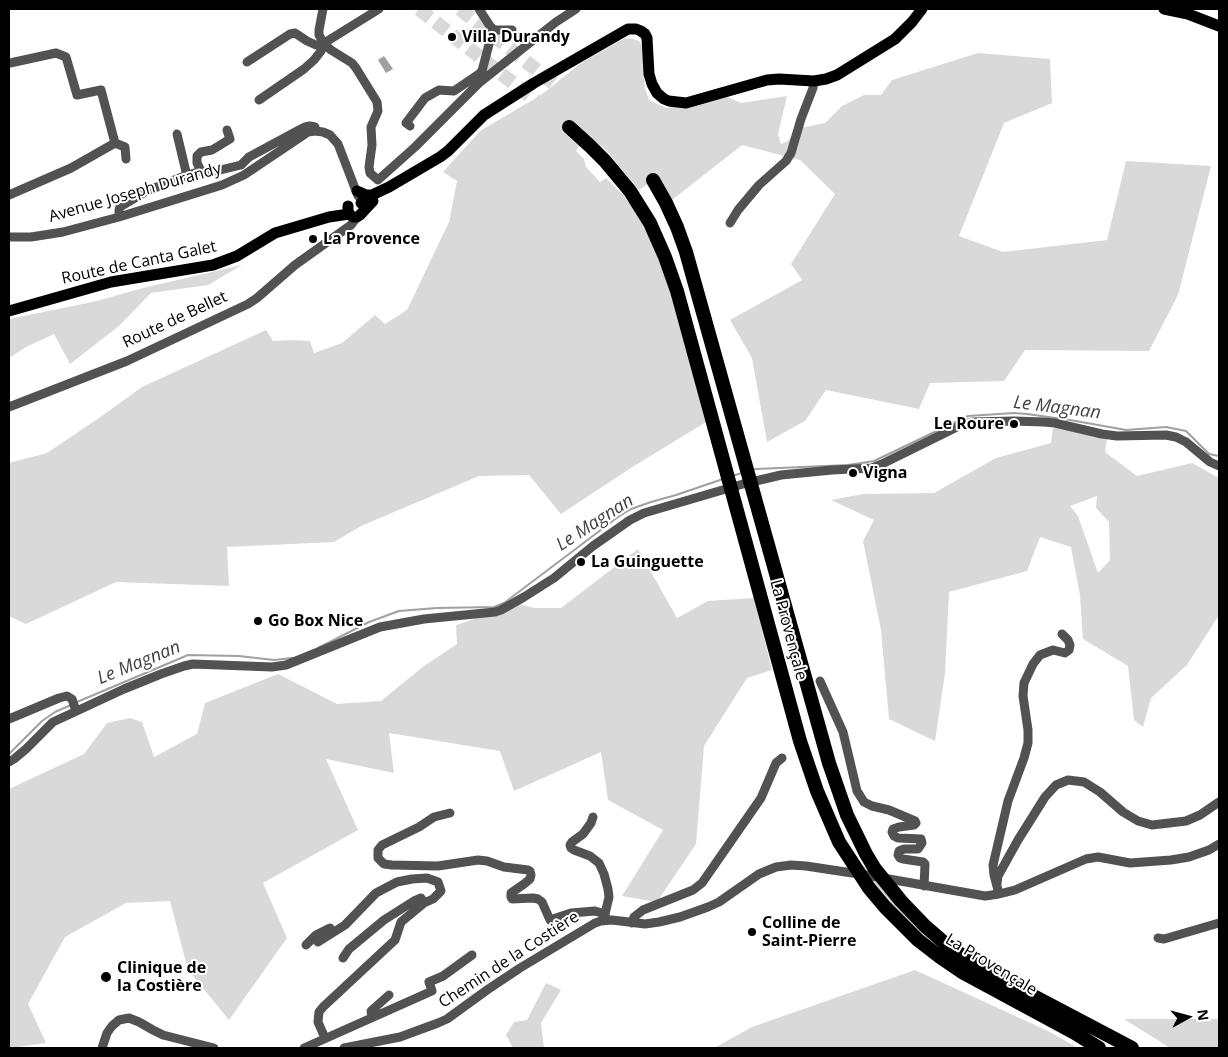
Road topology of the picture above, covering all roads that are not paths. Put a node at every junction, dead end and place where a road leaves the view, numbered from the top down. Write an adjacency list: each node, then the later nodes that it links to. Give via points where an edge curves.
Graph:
1 (323, 9): 10 (street, via 319,35)
2 (379, 9): 10 (street)
3 (479, 9): 8 (street)
4 (576, 9): 27 (street, via 479,83)
5 (922, 9): 13 (main road, via 895,39 843,72)
6 (1164, 9): 7 (main road)
7 (1219, 26)
8 (493, 29): 9 (street); 15 (street, via 482,71 457,90 440,90 425,98 406,124)
9 (512, 30)
10 (324, 44): 12 (street, via 316,45 290,34); 14 (street, via 304,69); 27 (street, via 352,63 377,102 378,111 371,127 369,167)
11 (10, 62): 20 (street, via 56,53 66,57 77,95 101,90)
12 (247, 62)
13 (814, 81): 26 (main road, via 767,80 686,102 669,101 657,93 652,84 648,42 644,34 628,29 484,115 448,151); 32 (street, via 791,153 759,185)
14 (259, 100)
15 (410, 126)
16 (569, 127): 67 (highway, La Provençale, via 619,176 642,209 677,290 800,741 839,842 869,888 918,940 962,972)
17 (227, 130): 22 (street, via 230,139 197,156)
18 (317, 131): 22 (street, via 313,127 304,127 248,157 241,165 212,172); 23 (street, via 330,136 338,144); 31 (street, Avenue Joseph Durandy, via 308,132 244,175 222,185)
19 (178, 134): 24 (street)
20 (115, 143): 21 (street, via 125,147); 29 (street, via 71,168)
21 (126, 159)
22 (201, 171): 24 (street)
23 (350, 175): 28 (street); 30 (street)
24 (187, 176): 31 (street, via 147,191 124,205 119,210)
25 (653, 180): 68 (highway, La Provençale, via 677,227 693,277 821,736 838,792 858,838 890,888 947,945 984,970)
26 (389, 187): 27 (main road); 30 (main road)
27 (376, 189): 28 (main road, via 366,195); 30 (main road)
28 (357, 191): 30 (street)
29 (9, 195)
30 (355, 209): 34 (main road, Route de Canta Galet, via 275,234 219,263 112,282); 35 (street, Route de Bellet, via 351,226 295,265 248,304 127,361)
31 (119, 217): 33 (street, Avenue Joseph Durandy, via 44,235)
32 (730, 223)
33 (9, 237)
34 (9, 311)
35 (9, 407)
36 (1219, 466): 39 (street, via 1186,442 1166,435 1109,435 1044,422 972,422 872,468 781,475 644,513 599,542 554,578 501,610 380,627 280,666 184,666)
37 (1062, 634): 47 (street, via 1068,640 1069,650 1065,653 1053,650 1040,655 1024,684 1028,743 1008,802 993,865)
38 (820, 681): 48 (street, via 843,732 857,791 864,802 915,820 914,825 899,827 892,832 898,838 920,839 922,843 918,849 904,849 898,855 903,860 925,864)
39 (75, 705): 40 (street, via 67,696); 42 (street)
40 (9, 719)
41 (782, 758): 52 (street, via 776,763 761,798 702,884 643,910)
42 (9, 762)
43 (1219, 802): 47 (street, via 1186,820 1152,825 1123,812 1084,782 1068,780 1056,785 1045,797)
44 (450, 814): 51 (street, via 434,817 382,846 378,850 378,858 384,864 438,866 478,860 528,870 530,879 511,893 512,899 538,899 550,920 579,912 599,912)
45 (592, 817): 51 (street, via 591,824 570,845 599,863 608,889)
46 (1219, 844): 49 (street, via 1172,860 1130,862 1086,858)
47 (996, 884): 49 (street)
48 (922, 885): 49 (street, via 980,896); 52 (street, Chemin de la Costière, via 797,865 776,867 759,874 708,907 659,922)
49 (999, 894)
50 (424, 903): 54 (street, via 442,891 438,882 427,878 397,882 376,893); 59 (street, via 421,898 390,916 349,949); 62 (street, via 401,922 394,940 319,1012 318,1022)
51 (605, 917): 52 (street, Chemin de la Costière); 66 (street, Chemin de la Costière, via 532,960 447,1019 391,1039)
52 (632, 923)
53 (1219, 923): 55 (street)
54 (345, 925): 56 (street); 57 (street, via 327,929)
55 (1158, 938)
56 (318, 942)
57 (306, 945)
58 (472, 955): 61 (street, via 429,982 432,990)
59 (343, 958)
60 (389, 995): 61 (street, via 371,1011)
61 (372, 1017): 62 (street)
62 (325, 1038): 65 (street)
63 (102, 1048): 64 (street, via 112,1026 126,1018 168,1036)
64 (214, 1048)
65 (304, 1048)
66 (344, 1048)
67 (1099, 1048)
68 (1132, 1048)

